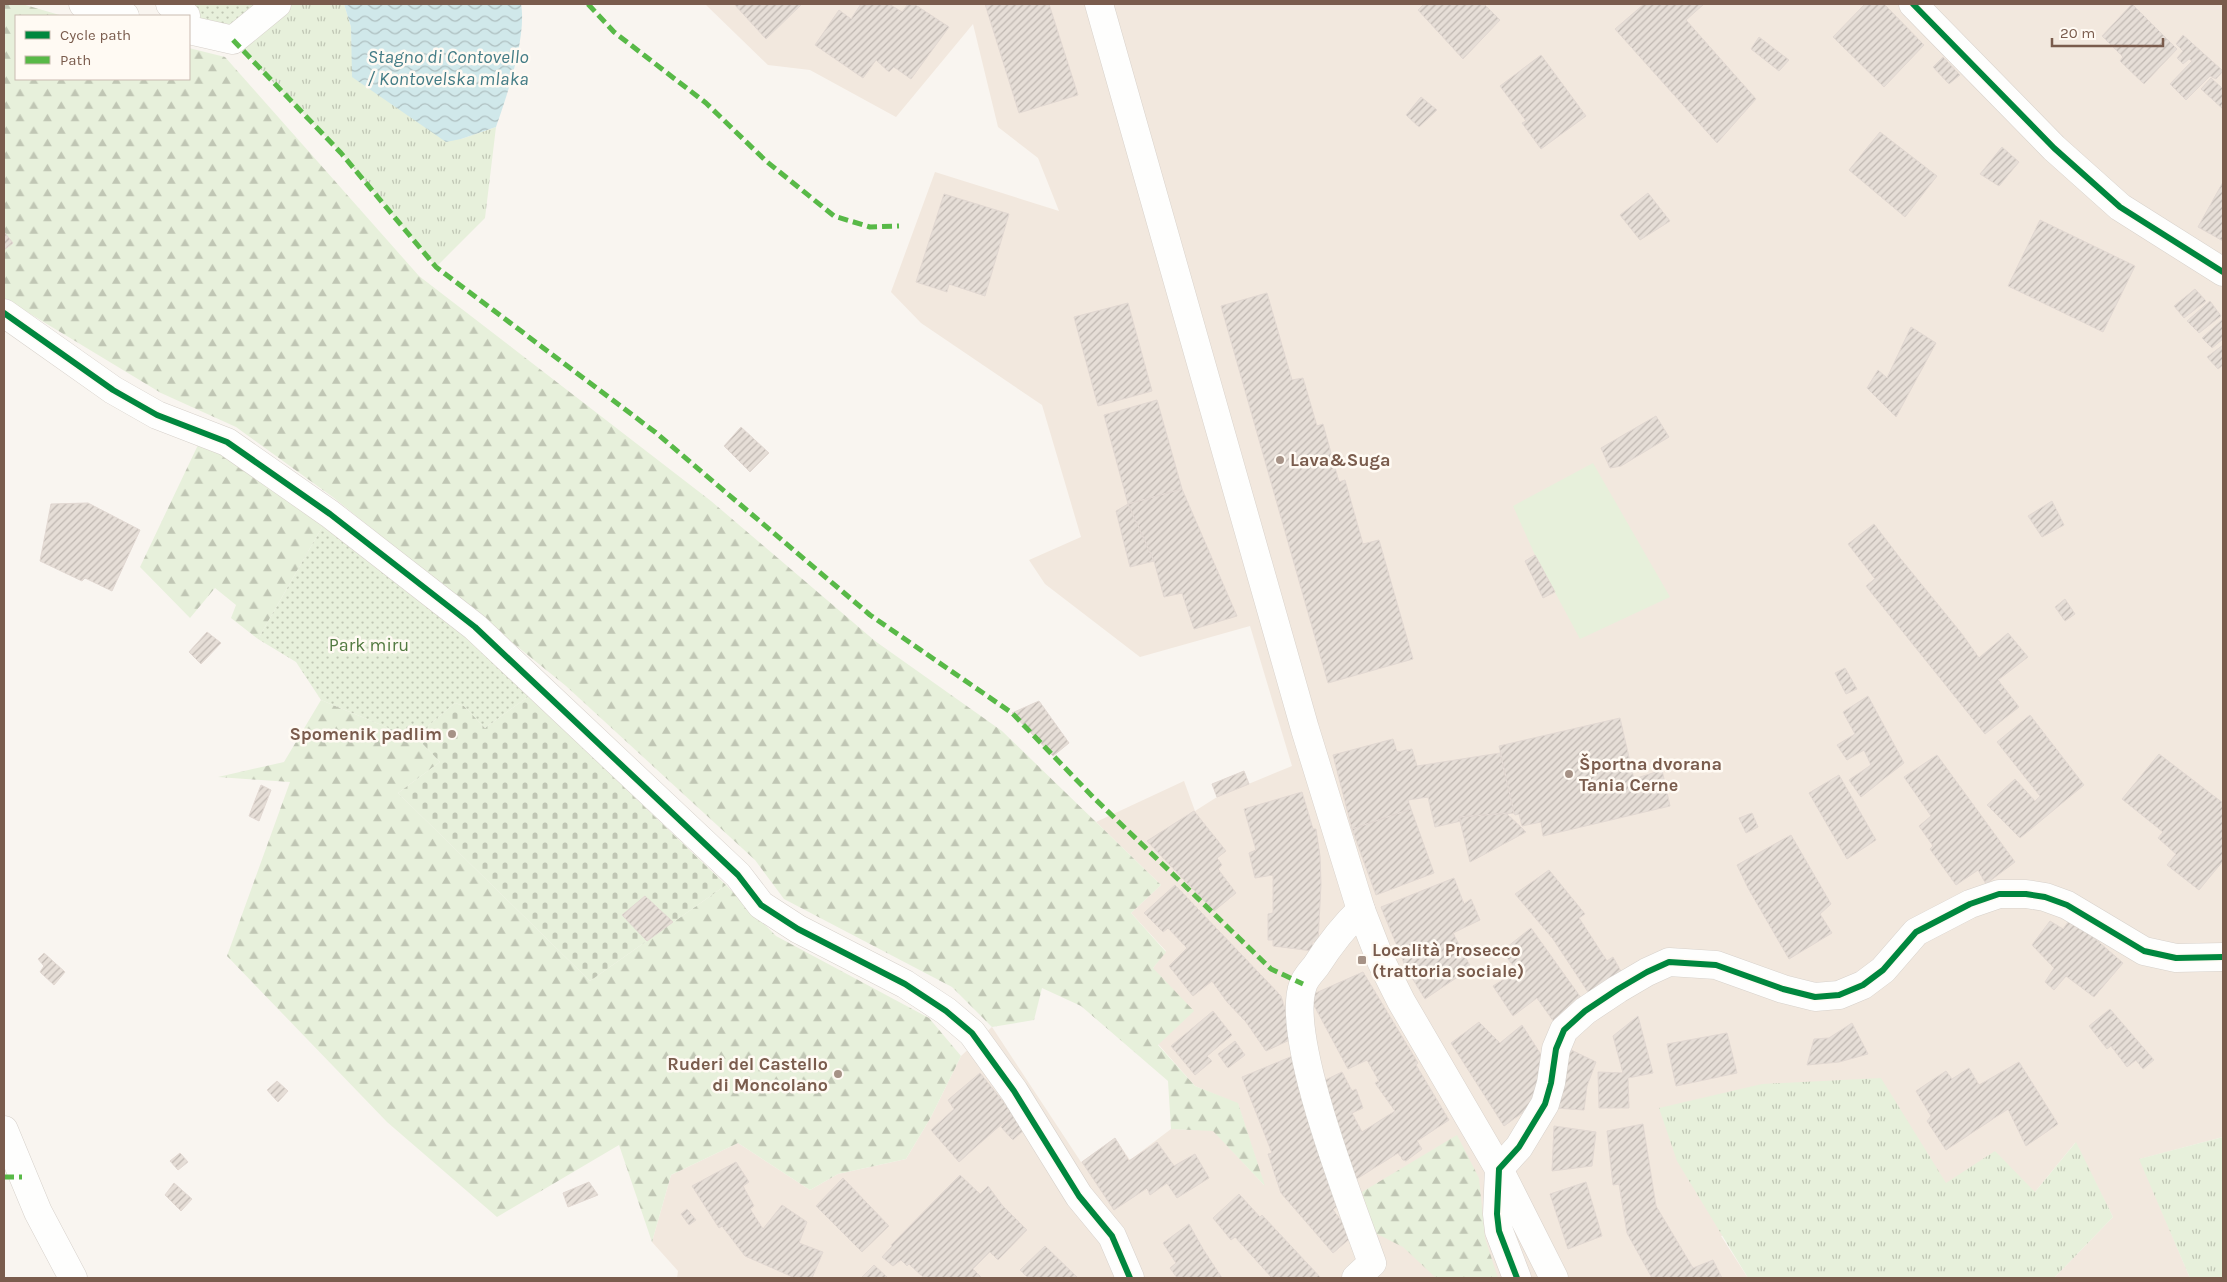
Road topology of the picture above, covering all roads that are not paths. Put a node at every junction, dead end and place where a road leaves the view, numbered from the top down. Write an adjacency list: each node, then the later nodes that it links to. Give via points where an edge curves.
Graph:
1 (83, 4): 6 (street)
2 (170, 4): 7 (street)
3 (277, 4): 10 (street, via 233,40)
4 (1099, 4): 13 (street, via 1305,729)
5 (1913, 4): 11 (street, via 2054,148 2120,207)
6 (122, 15)
7 (184, 15)
8 (190, 19): 10 (street)
9 (190, 30): 10 (street)
10 (228, 39)
11 (2223, 272)
12 (4, 314): 19 (street, via 113,390 157,415 227,442 330,514 475,627 738,875 760,905 798,929 905,984 966,1027 1014,1090 1079,1196 1112,1236)
13 (1361, 910): 16 (street, via 1401,1001); 17 (street, via 1340,929 1303,984 1300,1028 1320,1112)
14 (2223, 957): 16 (street, via 2176,958 2144,951 2067,905 2046,897 1999,894 1970,904 1916,932 1883,970 1863,985 1839,995 1815,997 1716,965 1669,962 1618,989 1564,1030 1556,1049 1545,1104 1519,1147)
15 (4, 1130): 18 (street, via 26,1186)
16 (1499, 1169): 20 (street, via 1499,1231); 21 (street)
17 (1369, 1273)
18 (73, 1278)
19 (1130, 1278)
20 (1517, 1278)
21 (1554, 1278)

